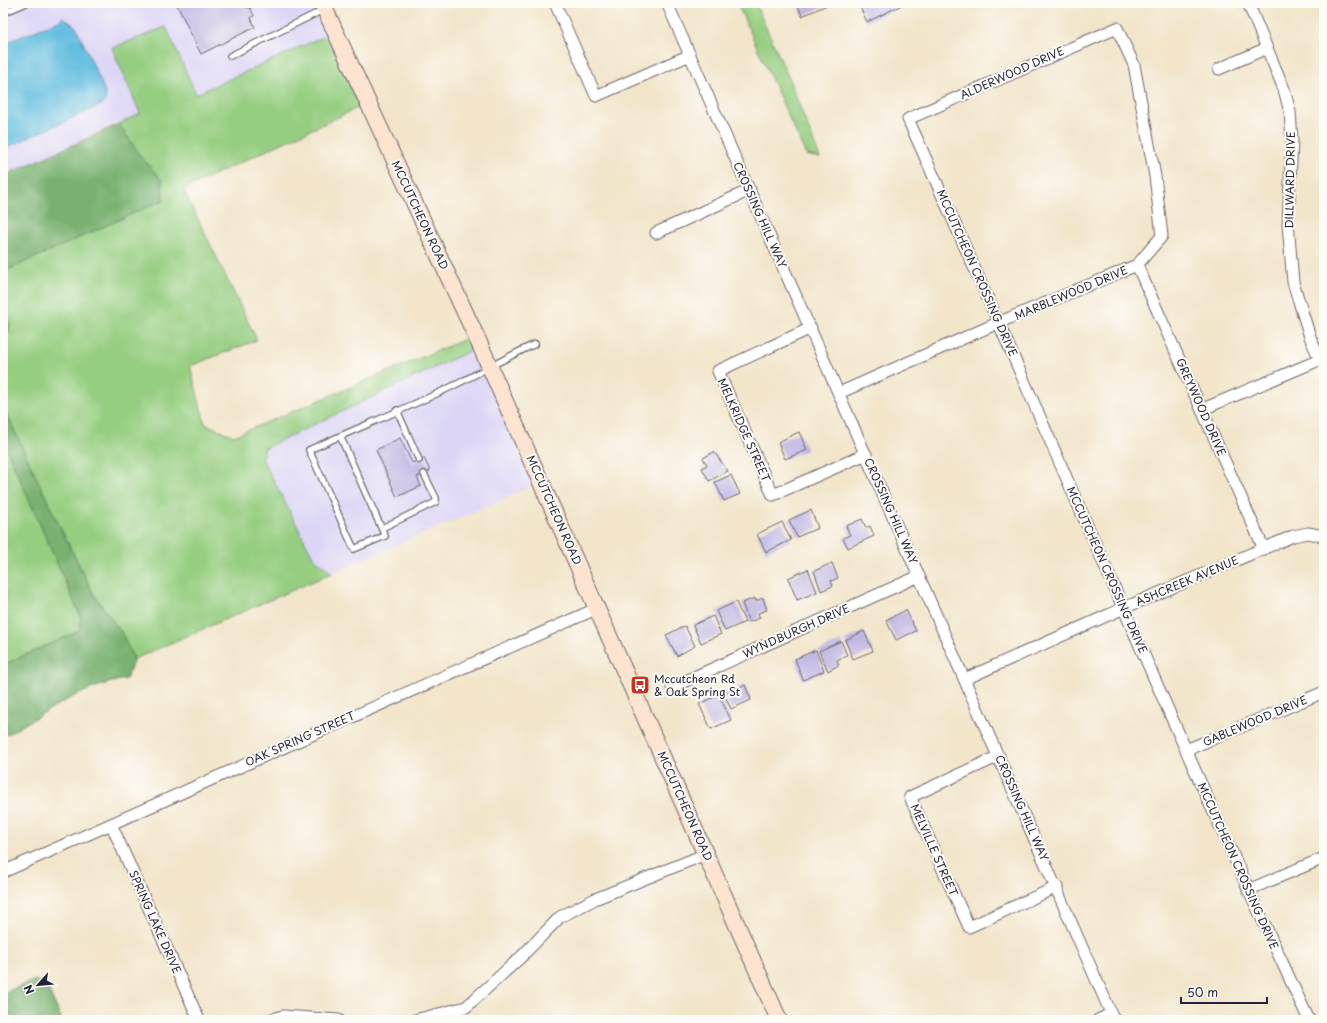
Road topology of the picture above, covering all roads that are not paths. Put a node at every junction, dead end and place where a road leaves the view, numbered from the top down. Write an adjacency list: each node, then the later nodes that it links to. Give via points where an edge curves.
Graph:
1 (26, 3): 6 (lane)
2 (554, 3): 9 (street, via 596,96)
3 (667, 3): 9 (street, CROSSING HILL WAY)
4 (1248, 3): 8 (street, DILLWARD DRIVE)
5 (324, 6): 10 (lane); 20 (main road, MCCUTCHEON ROAD)
6 (3, 13)
7 (1117, 28): 12 (street, ALDERWOOD DRIVE); 15 (street, MARBLEWOOD DRIVE, via 1134,65 1155,176 1162,236)
8 (1267, 48): 11 (street); 19 (street, DILLWARD DRIVE, via 1284,89 1290,112 1292,140 1288,224 1292,282)
9 (690, 55): 13 (street, CROSSING HILL WAY)
10 (230, 56)
11 (1220, 69)
12 (908, 119): 16 (street, MCCUTCHEON CROSSING DRIVE)
13 (750, 190): 14 (street); 17 (street, CROSSING HILL WAY)
14 (656, 233)
15 (1137, 265): 16 (street, MARBLEWOOD DRIVE); 22 (street, GREYWOOD DRIVE)
16 (1000, 322): 21 (street, MARBLEWOOD DRIVE); 33 (street, MCCUTCHEON CROSSING DRIVE)
17 (810, 328): 21 (street, CROSSING HILL WAY); 25 (street, MELKRIDGE STREET, via 718,371 773,495)
18 (534, 344): 20 (lane)
19 (1322, 359): 22 (street)
20 (490, 367): 23 (lane); 32 (main road, MCCUTCHEON ROAD)
21 (839, 393): 25 (street, CROSSING HILL WAY)
22 (1203, 409): 30 (street, GREYWOOD DRIVE)
23 (398, 410): 24 (lane); 26 (lane)
24 (340, 436): 28 (lane); 28 (lane, via 309,450 354,549 385,536)
25 (866, 454): 31 (street, CROSSING HILL WAY)
26 (419, 460)
27 (424, 474): 28 (lane, via 436,502)
28 (382, 528)
29 (1324, 536): 30 (street, ASHCREEK AVENUE, via 1308,533)
30 (1264, 549): 33 (street, ASHCREEK AVENUE)
31 (920, 576): 34 (street, CROSSING HILL WAY); 35 (street, WYNDBURGH DRIVE)
32 (598, 608): 39 (street, OAK SPRING STREET); 40 (main road, MCCUTCHEON ROAD)
33 (1124, 608): 34 (street, ASHCREEK AVENUE); 37 (street, MCCUTCHEON CROSSING DRIVE)
34 (965, 679): 38 (street, CROSSING HILL WAY)
35 (672, 687)
36 (1324, 692): 37 (street, GABLEWOOD DRIVE)
37 (1186, 750): 44 (street, MCCUTCHEON CROSSING DRIVE)
38 (999, 756): 43 (street, CROSSING HILL WAY); 43 (street, MELVILLE STREET, via 910,797 969,927)
39 (111, 824): 42 (street, OAK SPRING STREET); 46 (street, SPRING LAKE DRIVE)
40 (706, 854): 49 (street, via 595,899 560,917 466,1008); 50 (main road, MCCUTCHEON ROAD)
41 (1324, 858): 44 (street)
42 (3, 872)
43 (1057, 887): 45 (street, CROSSING HILL WAY)
44 (1248, 890): 52 (street, MCCUTCHEON CROSSING DRIVE)
45 (1113, 1017): 51 (street)
46 (199, 1020)
47 (269, 1020): 48 (street, via 283,1016)
48 (339, 1020)
49 (415, 1020)
50 (779, 1020)
51 (1098, 1020)
52 (1309, 1020)

